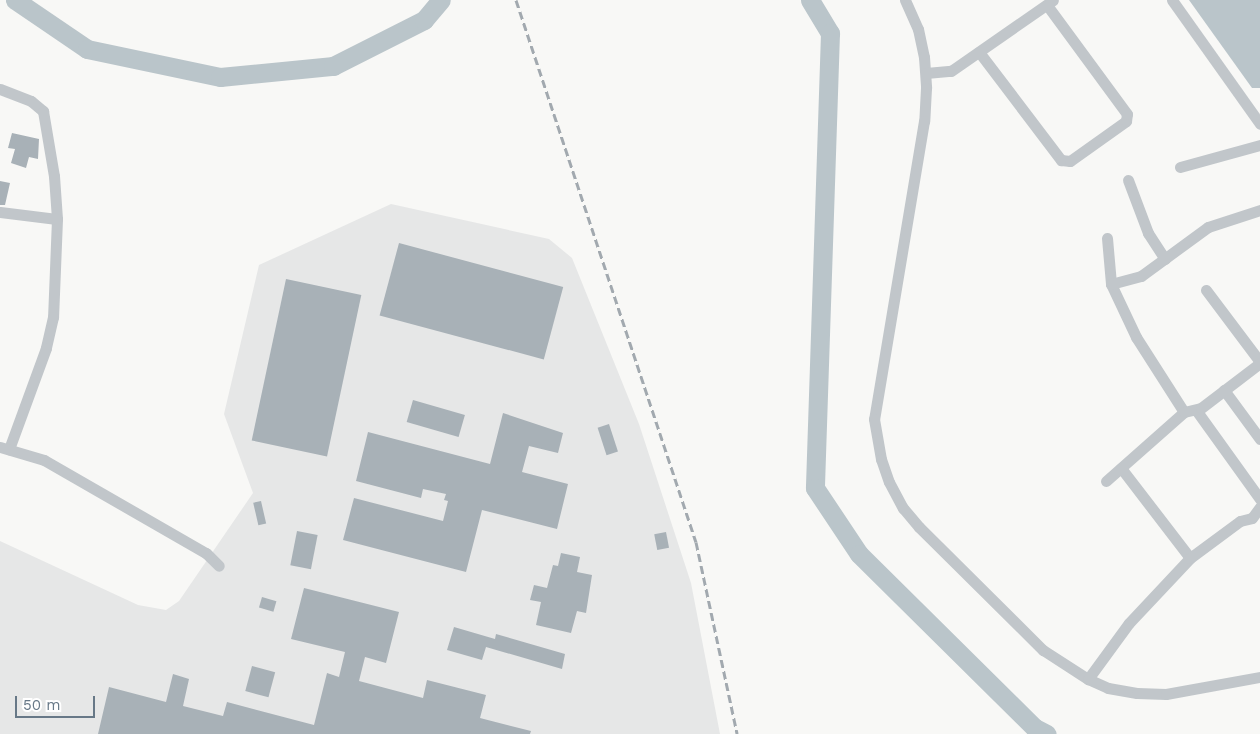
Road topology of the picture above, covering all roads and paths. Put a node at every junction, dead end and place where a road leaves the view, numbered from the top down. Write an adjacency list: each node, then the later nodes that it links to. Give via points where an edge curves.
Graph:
1 (904, 0): 5 (street, via 918,29)
2 (1172, 0): 7 (street)
3 (1050, 2): 4 (street); 4 (street, via 1127,114 1126,121 1070,161 1061,160)
4 (979, 52): 5 (street, via 951,71)
5 (926, 73): 30 (street, via 924,121 876,399 874,418 881,459 903,508 919,527 1043,650)
6 (0, 89): 13 (street, via 31,101 43,111 54,176)
7 (1260, 124)
8 (1260, 145): 9 (street)
9 (1180, 167)
10 (1128, 180): 15 (street, via 1148,233)
11 (1260, 210): 15 (street, via 1208,227)
12 (0, 212): 13 (street)
13 (57, 219): 22 (street, via 52,317 46,348)
14 (1107, 238): 16 (street)
15 (1165, 259): 16 (street, via 1141,276)
16 (1111, 284): 20 (street, via 1136,337)
17 (1206, 290): 18 (street)
18 (1260, 363): 19 (street)
19 (1224, 390): 20 (street); 21 (street)
20 (1190, 411): 23 (street); 25 (street)
21 (1260, 439)
22 (4, 448): 28 (street, via 44,460 206,553)
23 (1121, 468): 24 (street); 27 (street)
24 (1106, 481)
25 (1260, 499)
26 (1260, 507): 27 (street, via 1252,518 1240,521)
27 (1190, 558): 30 (street, via 1129,623)
28 (219, 566)
29 (1260, 677): 30 (street, via 1166,694 1108,688)
30 (1088, 679)

